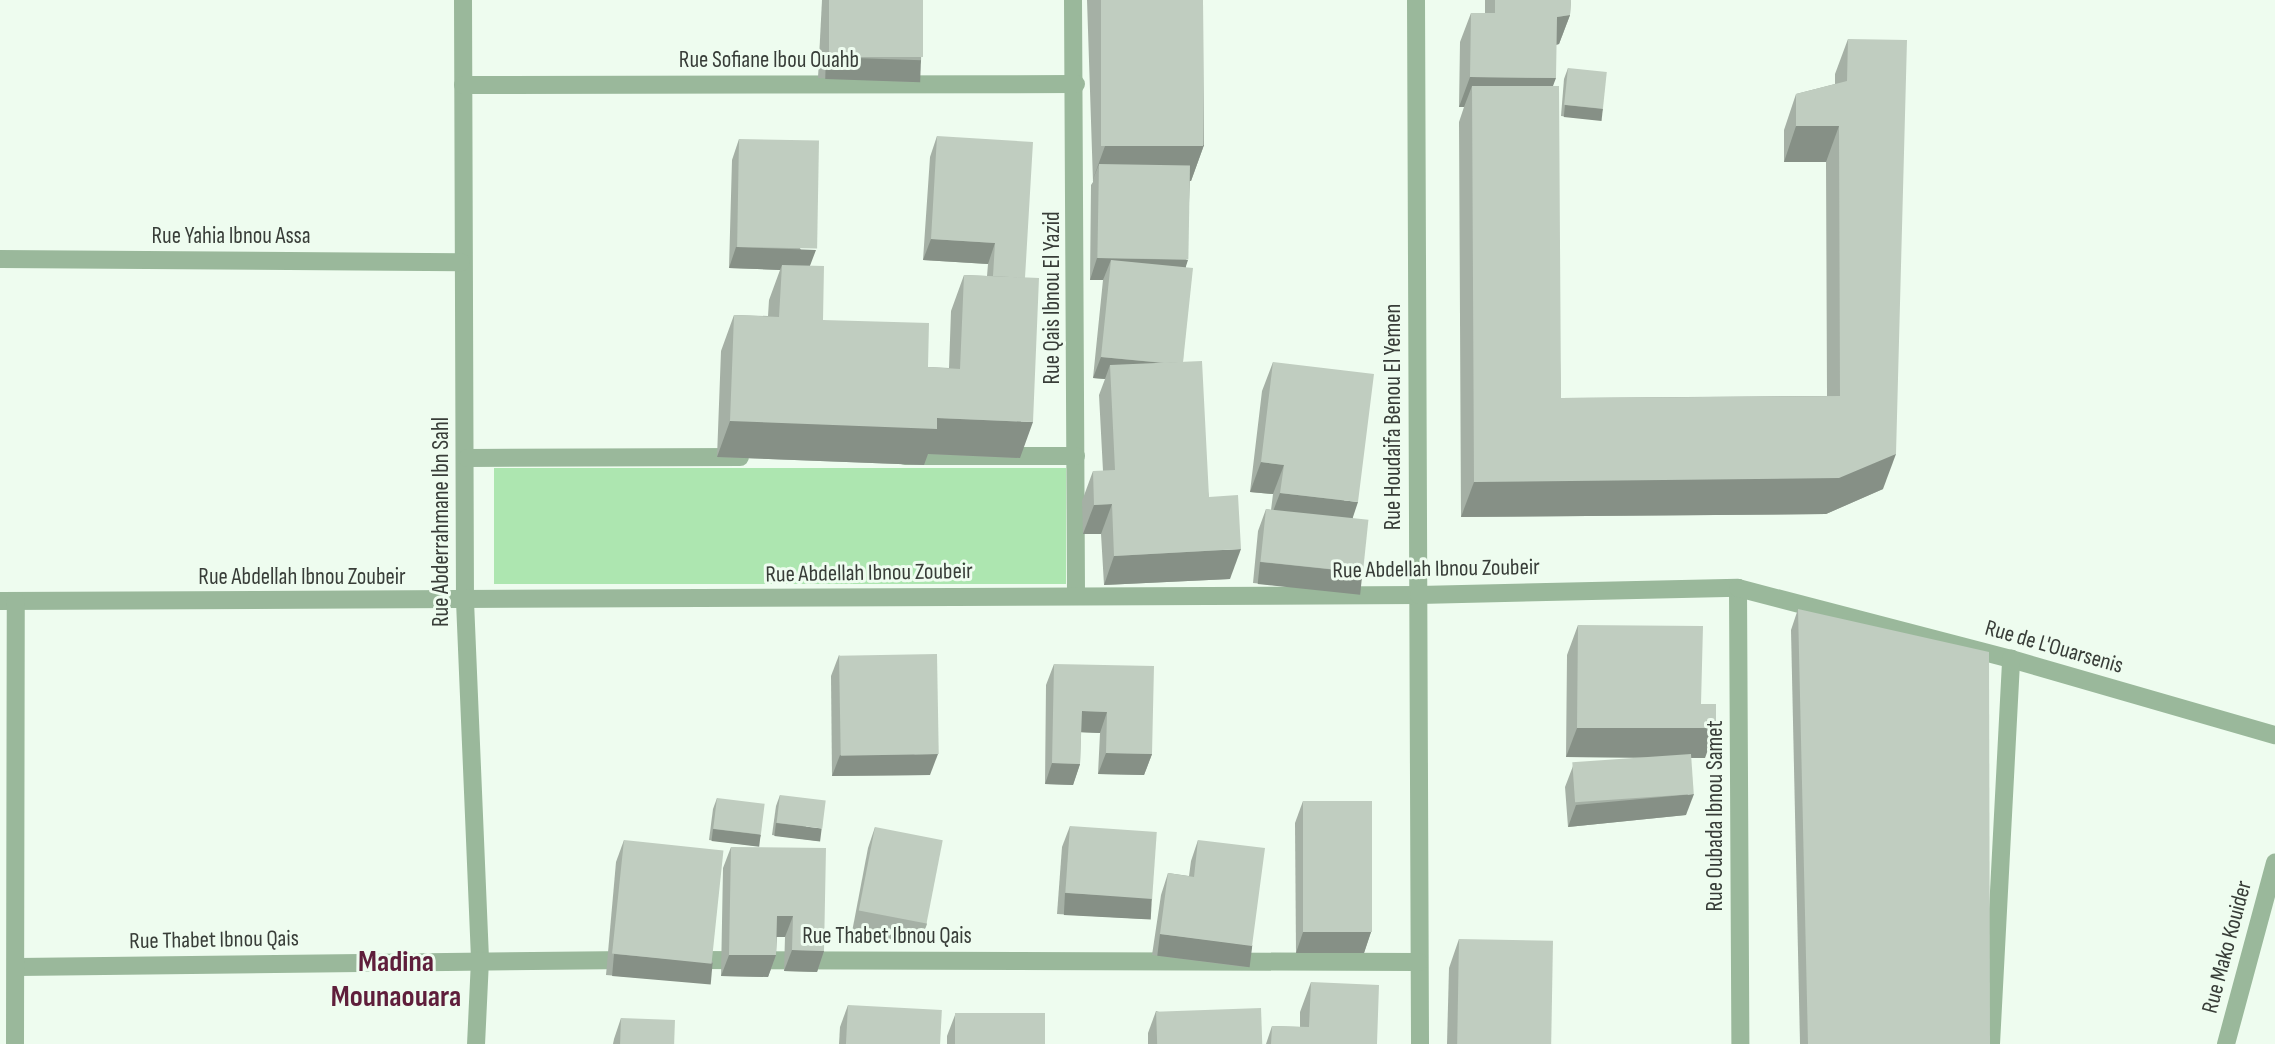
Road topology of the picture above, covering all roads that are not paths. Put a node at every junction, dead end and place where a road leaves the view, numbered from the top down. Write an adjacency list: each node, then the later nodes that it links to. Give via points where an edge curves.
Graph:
1 (463, 0): 5 (street, Rue Abderrahmane Ibn Sahl)
2 (1073, 0): 4 (street, Rue Qais Ibnou El Yazid)
3 (1416, 0): 14 (street, Rue Houdaifa Benou El Yemen)
4 (1076, 84): 5 (street, Rue Sofiane Ibou Ouahb); 9 (street, Rue Qais Ibnou El Yazid)
5 (463, 85): 7 (street, Rue Abderrahmane Ibn Sahl)
6 (0, 259): 7 (street, Rue Yahia Ibnou Assa)
7 (461, 262): 11 (street, Rue Abderrahmane Ibn Sahl)
8 (883, 456): 9 (street)
9 (1076, 456): 13 (street, Rue Qais Ibnou El Yazid)
10 (758, 457): 11 (street)
11 (467, 458): 16 (street, Rue Abderrahmane Ibn Sahl)
12 (1738, 588): 14 (street, Rue Abdellah Ibnou Zoubeir); 17 (street, Rue de L'Ouarsenis); 28 (street, Rue Oubada Ibnou Samet)
13 (1076, 595): 14 (street, Rue Abdellah Ibnou Zoubeir); 16 (street, Rue Abdellah Ibnou Zoubeir)
14 (1419, 595): 23 (street, Rue Houdaifa Benou El Yemen)
15 (8, 601): 16 (street, Rue Abdellah Ibnou Zoubeir); 24 (street)
16 (465, 601): 20 (street, Rue Abderrahmane Ibn Sahl)
17 (2011, 659): 18 (street, Rue de L'Ouarsenis); 29 (street)
18 (2275, 735)
19 (2275, 863): 30 (street, Rue Mako Kouider)
20 (480, 960): 21 (street, Rue Thabet Ibnou Qais); 24 (street, Rue Thabet Ibnou Qais); 26 (street, Rue Abderrahmane Ibn Sahl)
21 (646, 960)
22 (673, 960): 23 (street, Rue Thabet Ibnou Qais)
23 (1419, 962): 27 (street, Rue Houdaifa Benou El Yemen)
24 (18, 967): 25 (street)
25 (15, 1044)
26 (476, 1044)
27 (1420, 1044)
28 (1741, 1044)
29 (1991, 1044)
30 (2226, 1044)

